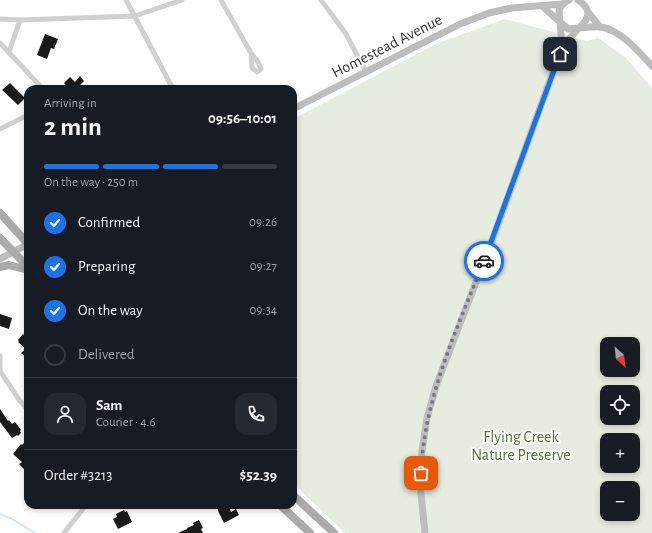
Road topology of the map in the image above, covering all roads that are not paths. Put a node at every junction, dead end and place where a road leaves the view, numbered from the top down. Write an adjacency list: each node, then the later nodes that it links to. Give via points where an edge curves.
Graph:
1 (126, 0): 10 (street)
2 (182, 0): 10 (street)
3 (221, 0): 19 (street)
4 (321, 0): 21 (street, via 346,34)
5 (578, 0): 7 (street)
6 (566, 2): 8 (street, Homestead Avenue); 13 (street, via 558,11)
7 (585, 2): 9 (street)
8 (542, 6): 13 (street); 21 (street, Homestead Avenue, via 489,13 460,24)
9 (588, 12): 14 (street); 15 (street, via 587,20)
10 (135, 16): 12 (street); 23 (street)
11 (0, 19): 12 (street)
12 (20, 20): 18 (street)
13 (560, 22): 15 (street, via 568,29); 17 (street)
14 (600, 27): 15 (street); 20 (street, via 615,32)
15 (579, 28): 17 (street)
16 (0, 43): 18 (street)
17 (562, 47): 45 (street, via 436,386 427,418 422,451 420,484)
18 (9, 52): 22 (street)
19 (251, 53)
20 (652, 66)
21 (366, 72): 24 (street, Homestead Avenue)
22 (39, 85)
23 (171, 85)
24 (297, 107)
25 (24, 117): 26 (street)
26 (0, 129)
27 (0, 213): 29 (main road)
28 (0, 238): 31 (main road)
29 (24, 240)
30 (24, 246): 31 (street)
31 (13, 252): 32 (street); 33 (main road)
32 (0, 259)
33 (24, 264)
34 (0, 267): 35 (main road, via 9,265)
35 (24, 267)
36 (0, 356): 37 (street)
37 (0, 371): 38 (street)
38 (24, 406)
39 (297, 499): 44 (main road)
40 (83, 509): 42 (street)
41 (284, 509): 43 (main road)
42 (64, 533)
43 (310, 533)
44 (334, 533)
45 (425, 533)

